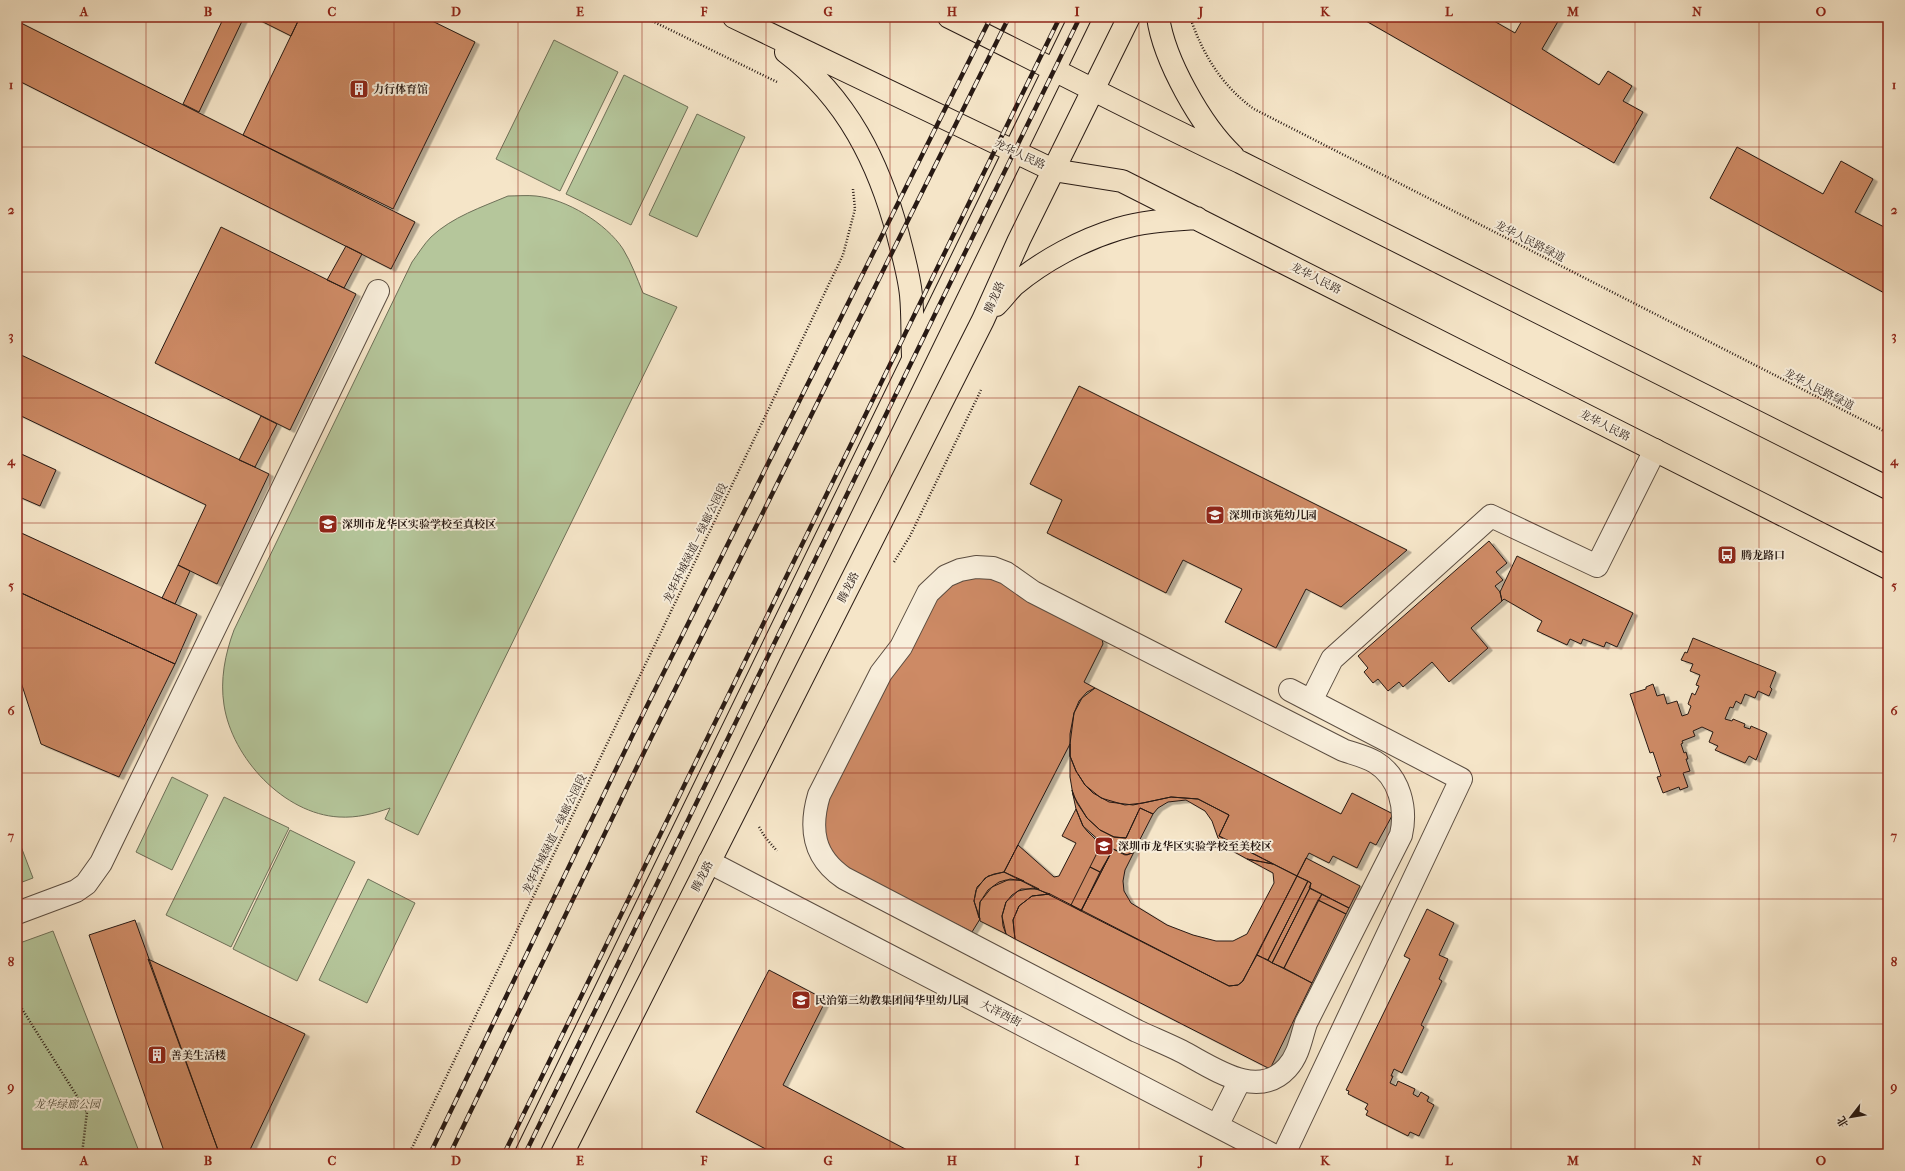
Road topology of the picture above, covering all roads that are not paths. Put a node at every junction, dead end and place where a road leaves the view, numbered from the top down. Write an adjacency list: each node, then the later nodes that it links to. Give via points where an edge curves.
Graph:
1 (734, 17): 6 (main road, 龙华人民路)
2 (948, 17): 7 (main road)
3 (1080, 17): 7 (main road)
4 (1129, 17): 8 (main road, 腾龙路)
5 (1158, 17): 10 (main road, via 1160,32 1174,68 1196,108 1224,147)
6 (754, 27): 9 (main road, 龙华人民路); 15 (main road, via 817,78 837,101 862,138 892,210 901,246 911,295)
7 (1055, 70): 8 (main road); 9 (main road)
8 (1094, 89): 10 (main road, via 1149,120); 11 (main road, 腾龙路)
9 (1014, 152): 11 (main road, 龙华人民路); 15 (main road)
10 (1240, 162): 17 (main road)
11 (1053, 170): 12 (main road, 龙华人民路, via 1122,181); 14 (main road, 腾龙路)
12 (1198, 218): 14 (main road, via 1154,221 1118,229 1081,244 1048,261 1014,286); 16 (main road, 龙华人民路)
13 (378, 292): 22 (street, via 101,864 86,884 76,891)
14 (983, 320): 21 (main road, 腾龙路)
15 (913, 360): 25 (main road)
16 (1655, 450): 18 (main road, 龙华人民路); 20 (street, via 1597,566 1491,516 1332,659)
17 (1888, 488)
18 (1888, 568)
19 (1290, 690): 20 (street)
20 (1311, 701): 28 (street, via 1461,779)
21 (709, 862): 24 (street, 大洋西街); 26 (main road, 腾龙路)
22 (17, 913)
23 (1240, 1080): 23 (street, via 1137,1031 844,878 831,868 822,855 812,828 819,795 881,673 904,641 924,599 946,576 976,567 992,568 1006,573 1033,592 1178,667 1343,750 1376,763 1395,783 1404,816 1401,835 1306,1023 1297,1054 1288,1067 1272,1079 1254,1082); 24 (street)
24 (1217, 1126): 27 (street, 大洋西街)
25 (526, 1154)
26 (562, 1154)
27 (1271, 1154)
28 (1284, 1154)

